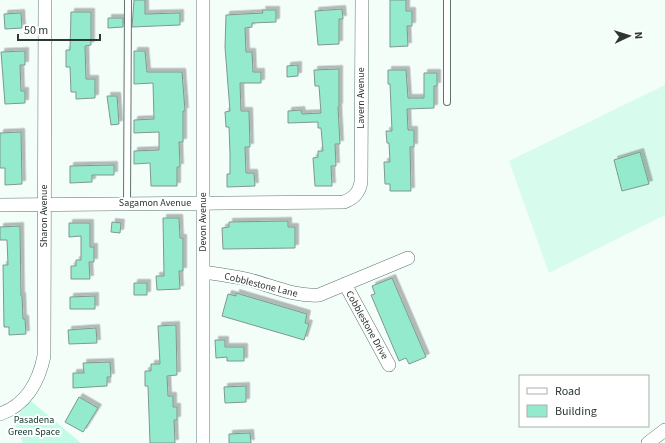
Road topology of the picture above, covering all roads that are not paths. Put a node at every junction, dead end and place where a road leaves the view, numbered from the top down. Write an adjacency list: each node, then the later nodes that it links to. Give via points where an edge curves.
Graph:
1 (45, 0): 9 (street, Sharon Avenue)
2 (128, 0): 10 (lane)
3 (204, 0): 8 (street, Devon Avenue)
4 (362, 0): 7 (street, Lavern Avenue, via 361,182)
5 (447, 0): 6 (lane)
6 (448, 102)
7 (356, 194): 8 (street, Sagamon Avenue, via 344,202)
8 (203, 203): 10 (street, Sagamon Avenue); 13 (street, Devon Avenue)
9 (44, 204): 10 (street, Sagamon Avenue); 11 (street, Sagamon Avenue); 16 (street, Sharon Avenue, via 44,356 35,384 26,396 11,409)
10 (127, 204)
11 (0, 205)
12 (408, 258): 14 (street, Cobblestone Lane)
13 (203, 272): 14 (street, Cobblestone Lane, via 245,279 305,295 319,295); 18 (street, Devon Avenue)
14 (345, 284): 15 (street, Cobblestone Drive)
15 (389, 365)
16 (0, 414)
17 (665, 430): 19 (street)
18 (203, 443)
19 (648, 443)

